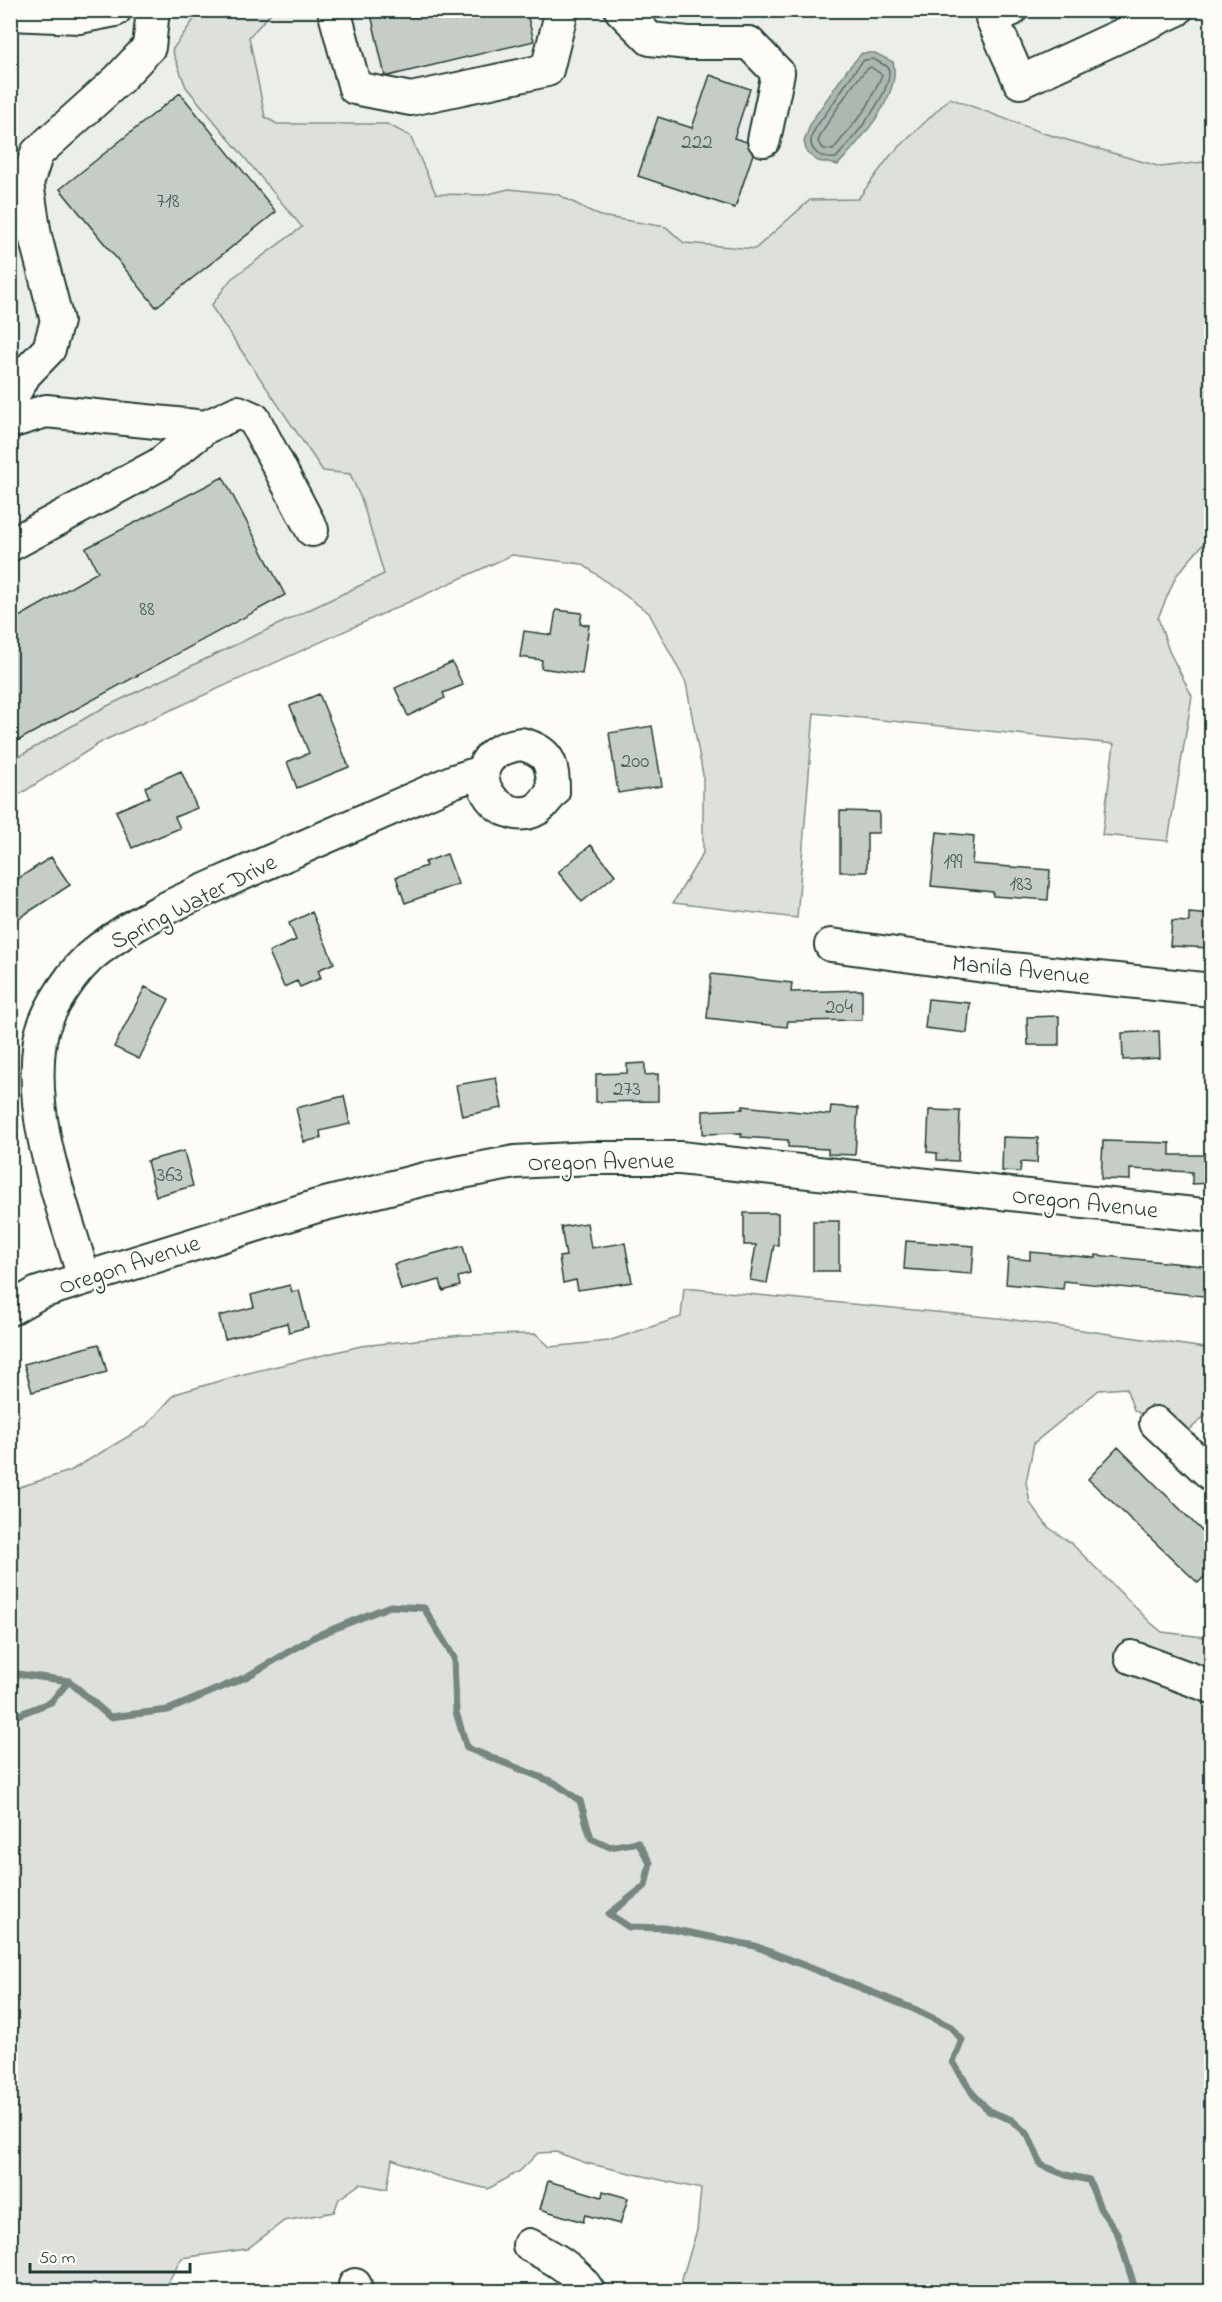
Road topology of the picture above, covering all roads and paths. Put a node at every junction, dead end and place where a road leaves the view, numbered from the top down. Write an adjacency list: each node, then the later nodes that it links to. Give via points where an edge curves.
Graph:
1 (115, 10): 8 (street, via 79,17)
2 (153, 10): 10 (street, via 149,47 37,153 32,165 27,183 35,236 57,321 49,349 25,374)
3 (334, 10): 4 (street, via 355,88 411,99 547,70)
4 (562, 10)
5 (621, 10): 9 (street, via 650,39 749,42 778,73)
6 (1176, 10): 7 (street, via 1020,82)
7 (995, 13)
8 (10, 14)
9 (764, 140)
10 (10, 400)
11 (10, 422): 12 (street, via 46,411)
12 (206, 427): 13 (street, via 238,412 254,419); 14 (street, via 160,464)
13 (312, 530)
14 (10, 545)
15 (482, 772): 19 (street, Spring Water Drive, via 453,781 200,892 98,950 74,973 40,1038 39,1105 47,1149)
16 (831, 945): 17 (street, Manila Avenue)
17 (1212, 990)
18 (1212, 1216): 19 (street, Oregon Avenue, via 680,1158 515,1162 316,1206)
19 (84, 1278): 20 (street, Oregon Avenue, via 38,1293)
20 (10, 1309)
21 (1156, 1423): 22 (street)
22 (1212, 1475)
23 (1131, 1657): 24 (street)
24 (1212, 1687)
25 (529, 2245): 26 (street, via 561,2262)
26 (589, 2292)

